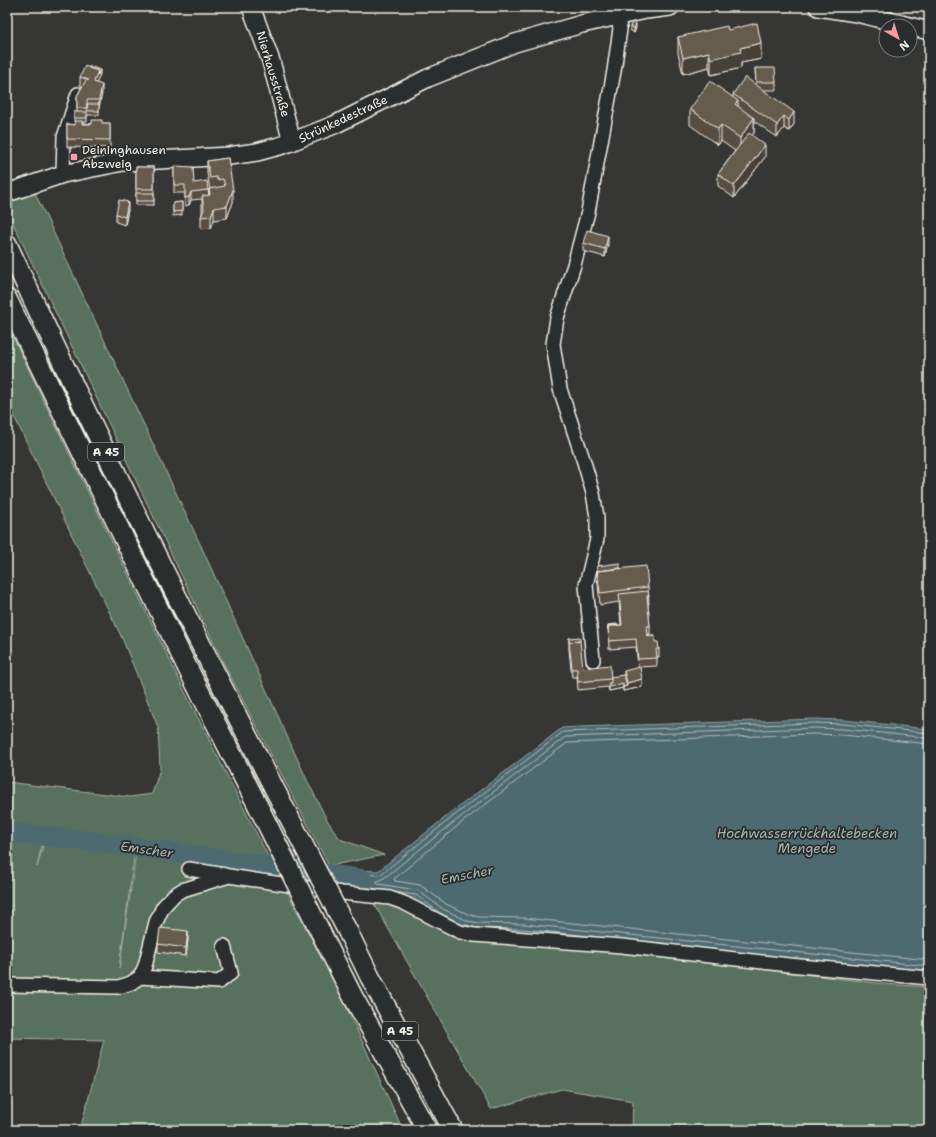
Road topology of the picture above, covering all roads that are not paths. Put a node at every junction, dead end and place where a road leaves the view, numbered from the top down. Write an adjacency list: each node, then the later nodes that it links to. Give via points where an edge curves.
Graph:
1 (251, 7): 7 (main road, Nierhausstraße, via 271,61)
2 (670, 7): 4 (main road, Strünkedestraße)
3 (818, 7): 5 (main road, via 856,13)
4 (618, 16): 7 (main road, Strünkedestraße, via 514,43 428,78 334,125); 12 (lane, via 620,29 614,71 588,212 557,318 554,344 560,389 593,493 597,517 597,539 586,585)
5 (929, 31)
6 (78, 94): 8 (lane, via 64,137)
7 (292, 142): 8 (main road, Strünkedestraße, via 257,152 229,156 123,162)
8 (63, 174): 9 (main road, Strünkedestraße)
9 (7, 192)
10 (7, 244): 20 (highway, A 45, bridge, via 112,465 232,706)
11 (7, 299): 19 (highway, A 45, bridge, via 188,669 352,995)
12 (593, 660)
13 (190, 869): 14 (lane)
14 (229, 876): 16 (lane, via 182,890 163,907); 17 (lane, via 390,898 460,932 474,935 622,946)
15 (224, 946): 16 (lane, via 230,973 220,982)
16 (140, 977): 18 (lane, via 119,988)
17 (929, 978)
18 (7, 985)
19 (427, 1130)
20 (453, 1130)

